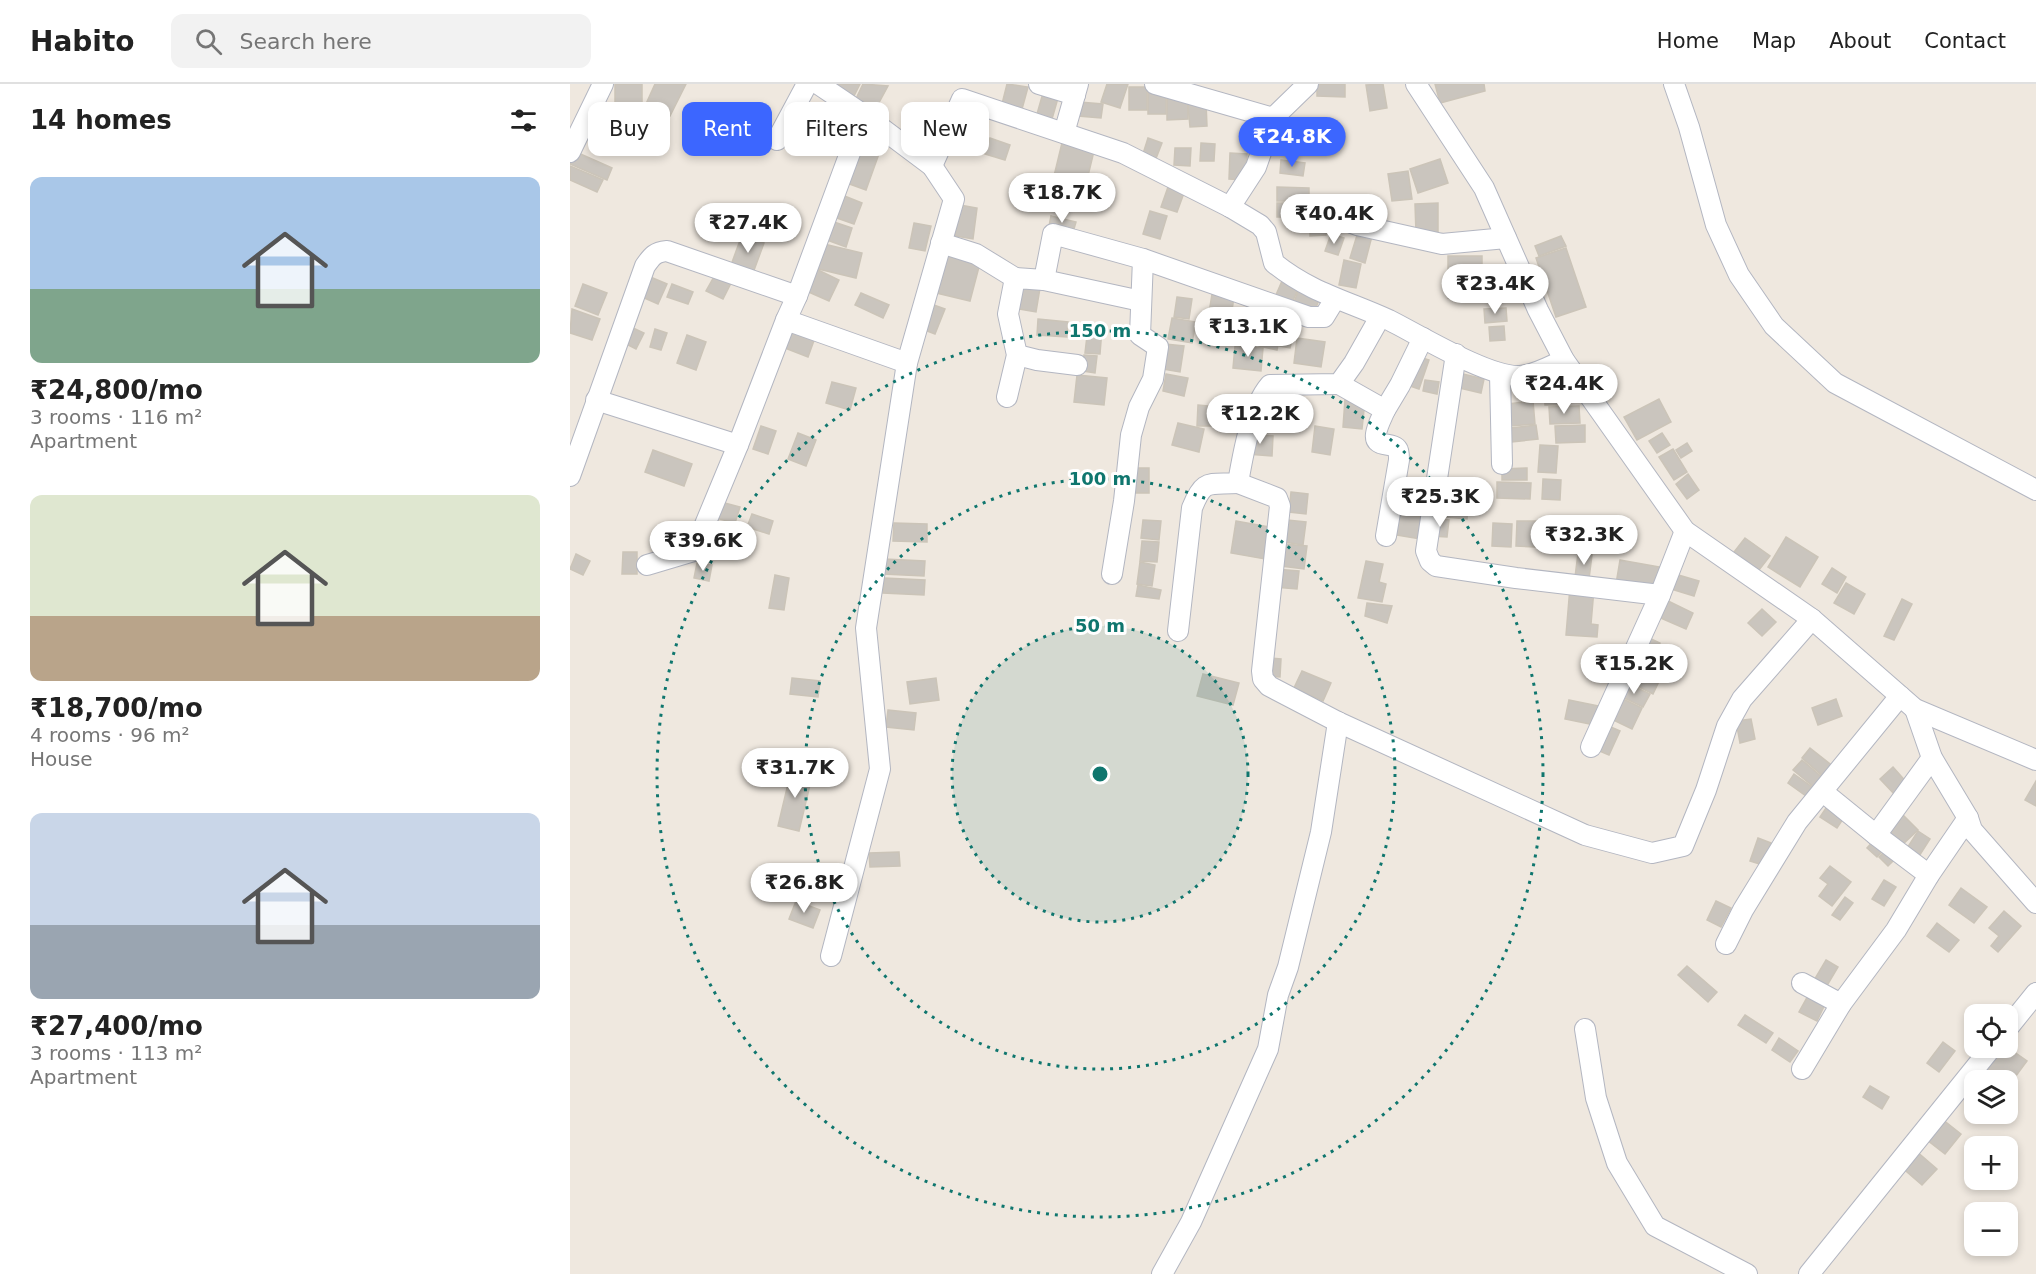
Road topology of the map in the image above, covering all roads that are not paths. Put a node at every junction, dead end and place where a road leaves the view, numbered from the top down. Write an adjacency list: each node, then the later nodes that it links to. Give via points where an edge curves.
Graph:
1 (603, 84): 16 (street)
2 (807, 84): 15 (street)
3 (818, 84): 11 (street)
4 (1039, 84): 9 (street)
5 (1155, 84): 12 (street)
6 (1308, 84): 12 (street)
7 (1416, 84): 21 (street, via 1484,188)
8 (1674, 84): 46 (street, via 1716,225 1739,275 1774,326 1835,383)
9 (1076, 89): 13 (street)
10 (966, 91): 13 (street); 18 (street)
11 (845, 102)
12 (1273, 118): 19 (street, via 1256,167)
13 (1064, 132): 19 (street, via 1123,153)
14 (889, 134): 18 (street)
15 (777, 140)
16 (571, 148)
17 (849, 156): 26 (street)
18 (932, 166): 22 (street, via 954,199)
19 (1230, 207): 27 (street, via 1266,232 1274,263 1299,282)
20 (1333, 216): 21 (street, via 1442,244)
21 (1506, 238): 34 (street)
22 (941, 243): 24 (street, via 976,254); 35 (street)
23 (1143, 259): 25 (street, via 1053,234); 27 (street, via 1309,317 1324,316); 28 (street)
24 (1015, 278): 25 (street); 33 (street, via 1008,314)
25 (1044, 280): 28 (street)
26 (797, 296): 30 (street); 40 (street, via 667,251 657,252 645,266)
27 (1335, 300): 29 (street)
28 (1141, 301): 50 (street, via 1140,335 1158,346 1153,379 1131,435)
29 (1380, 316): 31 (street); 38 (street)
30 (786, 320): 35 (street); 42 (street)
31 (1423, 338): 32 (street); 41 (street)
32 (1456, 354): 37 (street); 51 (street, via 1426,551 1430,561 1459,570)
33 (1017, 355): 36 (street); 39 (street)
34 (1564, 360): 37 (street, via 1534,373); 47 (street)
35 (907, 363): 65 (street, via 866,628 880,769)
36 (1077, 365)
37 (1500, 374): 43 (street)
38 (1339, 384): 41 (street); 45 (street, via 1270,385 1263,393 1244,447)
39 (1007, 397)
40 (596, 400): 42 (street); 44 (street)
41 (1385, 410): 48 (street, via 1377,440 1395,447 1400,460)
42 (738, 445): 49 (street, via 693,551)
43 (1502, 464)
44 (570, 476)
45 (1238, 483): 53 (street, via 1208,485 1199,491 1192,508); 55 (street, via 1277,498 1280,506 1263,679 1269,686)
46 (2036, 490)
47 (1685, 531): 51 (street); 52 (street)
48 (1386, 536)
49 (647, 565)
50 (1112, 574)
51 (1660, 595): 56 (street)
52 (1812, 619): 54 (street); 55 (street, via 1742,699 1727,726 1683,846 1652,854 1586,835)
53 (1178, 632)
54 (1908, 703): 57 (street); 58 (street); 59 (street)
55 (1338, 722): 73 (street, via 1321,832 1278,995 1268,1049 1191,1222)
56 (1591, 747)
57 (1932, 758): 60 (street); 61 (street)
58 (2036, 760)
59 (1823, 792): 61 (street); 64 (street, via 1797,822)
60 (1968, 818): 62 (street); 63 (street, via 1972,830)
61 (1876, 835): 62 (street)
62 (1929, 874): 68 (street, via 1896,930)
63 (2036, 903)
64 (1726, 944)
65 (831, 956)
66 (1802, 982): 68 (street)
67 (2036, 993): 69 (street)
68 (1841, 1004): 72 (street)
69 (2018, 1015)
70 (1585, 1029): 74 (street, via 1596,1098 1617,1162 1655,1226)
71 (1983, 1058): 75 (street)
72 (1802, 1068)
73 (1162, 1274)
74 (1747, 1274)
75 (1809, 1274)

